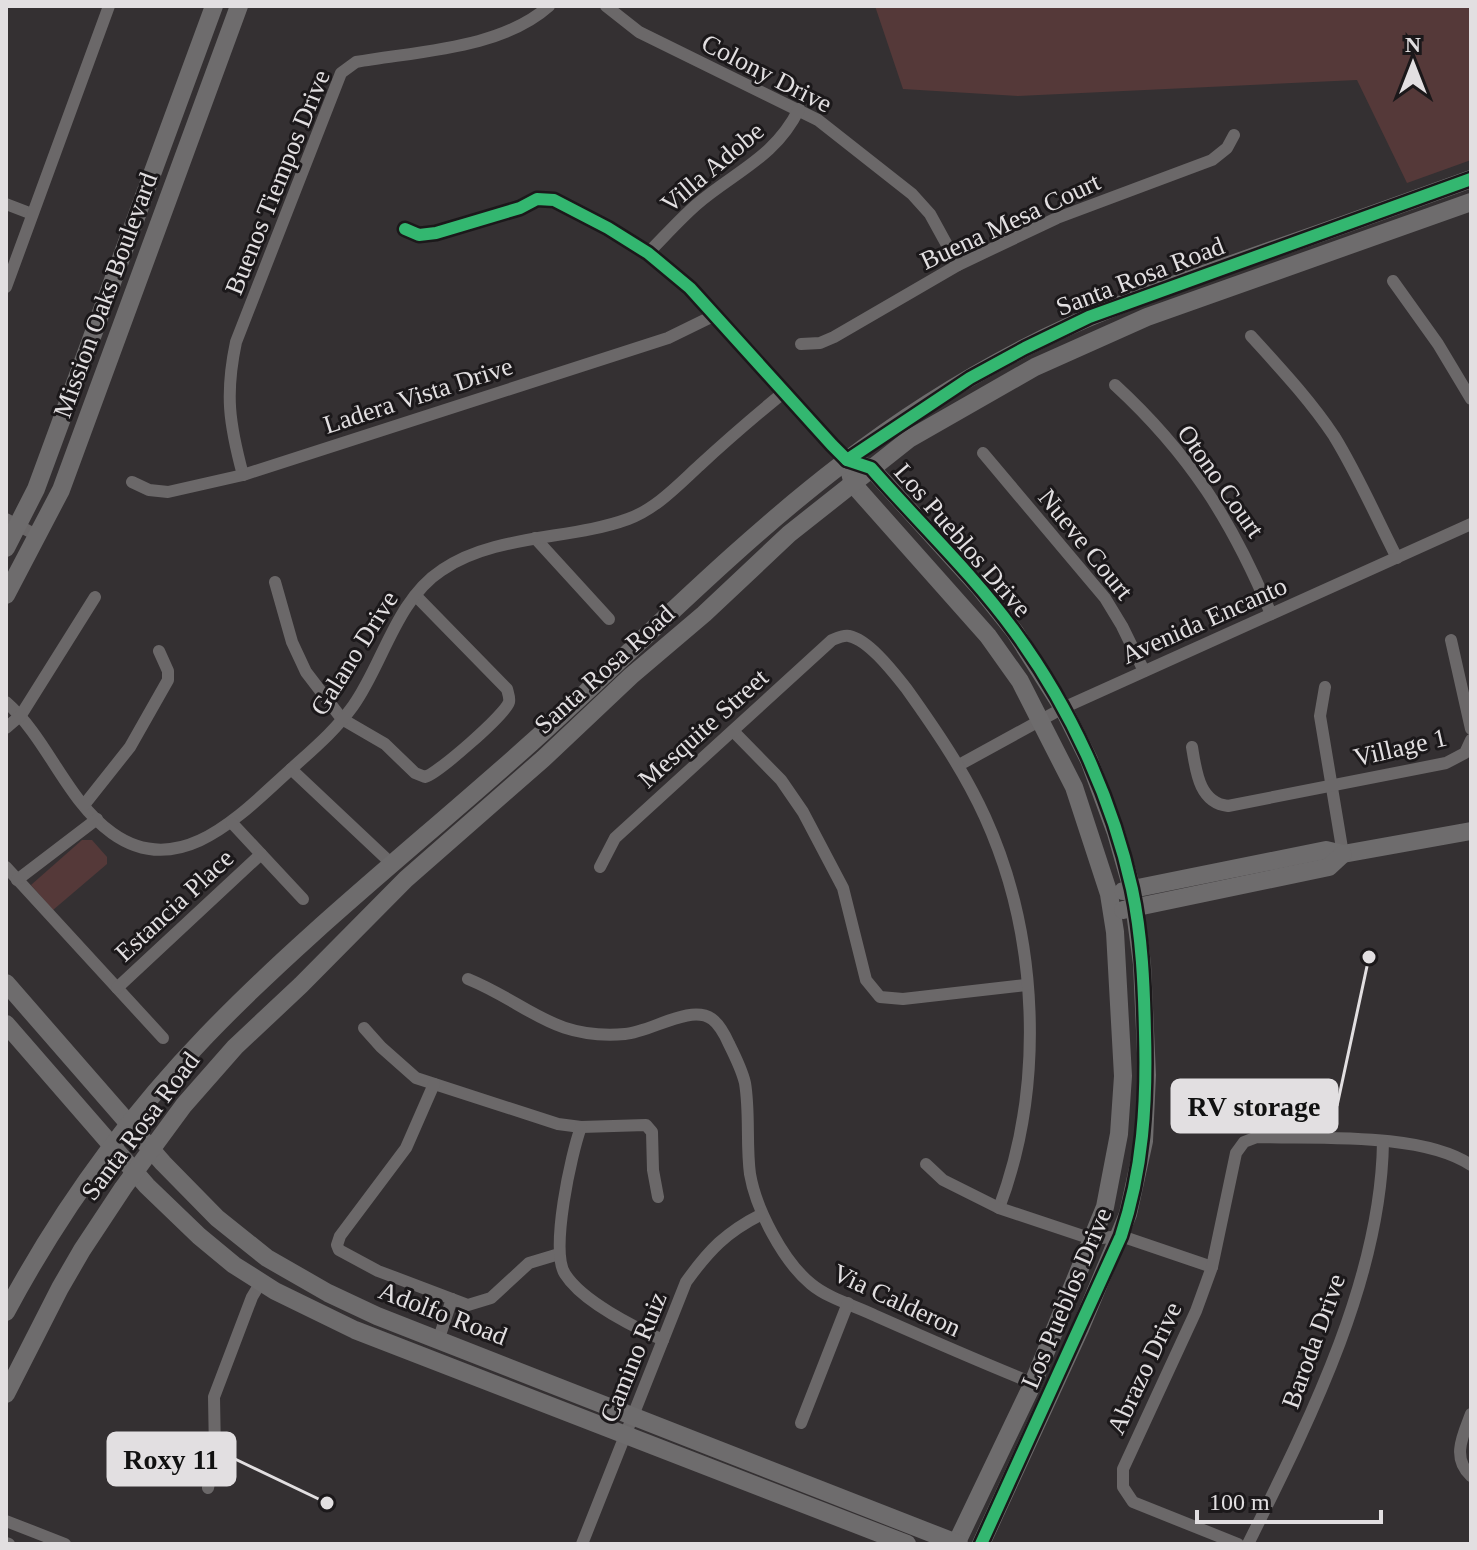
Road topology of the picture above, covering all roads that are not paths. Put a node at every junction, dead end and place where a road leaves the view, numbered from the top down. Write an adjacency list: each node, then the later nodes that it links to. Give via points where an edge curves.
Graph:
1 (109, 6): 11 (street)
2 (214, 6): 29 (main road, Mission Oaks Boulevard, via 36,489)
3 (239, 6): 31 (main road, Mission Oaks Boulevard, via 61,490)
4 (549, 6): 26 (street, Buenos Tiempos Drive, via 522,26 493,37 356,62 341,73 236,342 229,403)
5 (606, 6): 6 (street, Colony Drive, via 639,32)
6 (799, 109): 13 (street, Villa Adobe, via 765,155 697,204); 14 (street, Colony Drive, via 912,194 930,214)
7 (1234, 135): 14 (street, Buena Mesa Court, via 1212,160 1057,218)
8 (1471, 179): 24 (main road, Santa Rosa Road, via 1089,317 970,378)
9 (1471, 202): 25 (main road, Santa Rosa Road, via 1147,317 1088,343 978,398)
10 (6, 204): 11 (street)
11 (32, 214): 16 (street)
12 (405, 229): 13 (street, Los Pueblos Drive, via 419,235 436,233 537,199 554,200)
13 (648, 253): 17 (street, Los Pueblos Drive, via 690,288)
14 (958, 265): 19 (street, Buena Mesa Court, via 834,337)
15 (1393, 281): 22 (street)
16 (6, 287)
17 (713, 316): 21 (street, Los Pueblos Drive); 26 (street, Ladera Vista Drive, via 668,338)
18 (1251, 336): 34 (street, via 1333,436)
19 (801, 344)
20 (1115, 385): 39 (street, Otono Court, via 1205,487 1230,525)
21 (783, 393): 24 (street, Los Pueblos Drive); 32 (street, Galano Drive, via 666,496 634,517)
22 (1471, 399)
23 (983, 453): 43 (street, Nueve Court, via 1105,598)
24 (847, 460): 25 (main road, Los Pueblos Drive); 28 (main road, Los Pueblos Drive); 64 (main road, Santa Rosa Road, via 795,501)
25 (871, 468): 28 (main road, Santa Rosa Road); 46 (main road, Los Pueblos Drive, via 1015,632)
26 (243, 475): 27 (street, Ladera Vista Drive, via 168,492)
27 (132, 482)
28 (853, 484): 49 (main road, Los Pueblos Drive, via 988,636); 85 (main road, Santa Rosa Road, via 789,534 406,879 235,1047)
29 (12, 522): 31 (street); 33 (main road, Mission Oaks Boulevard)
30 (1471, 524): 34 (street, Avenida Encanto)
31 (38, 536): 36 (main road, Mission Oaks Boulevard)
32 (535, 538): 37 (street, Galano Drive, via 457,562); 40 (street)
33 (6, 548)
34 (1397, 558): 39 (street, Avenida Encanto)
35 (275, 582): 48 (street, via 301,663)
36 (6, 595)
37 (416, 596): 48 (street, Galano Drive); 48 (street, via 507,689 508,705 444,766 425,777 385,744)
38 (95, 597): 47 (street)
39 (1271, 614): 43 (street, Avenida Encanto)
40 (609, 619)
41 (1451, 640): 51 (street, Village 1)
42 (159, 651): 58 (street, via 168,680 130,747)
43 (1144, 671): 46 (street, Avenida Encanto)
44 (1325, 687): 57 (street, Village 1, via 1320,716)
45 (6, 702): 47 (street, Galano Drive)
46 (1063, 708): 49 (street, Avenida Encanto); 71 (main road, Los Pueblos Drive, via 1102,792)
47 (21, 715): 50 (street); 58 (street, Galano Drive)
48 (342, 719): 56 (street, Galano Drive)
49 (1041, 719): 55 (street, Avenida Encanto); 72 (main road, Los Pueblos Drive, via 1074,787)
50 (6, 728)
51 (1471, 729)
52 (733, 731): 55 (street, Mesquite Street, via 832,640 848,635 892,669); 66 (street, Mesquite Street, via 615,838); 75 (street, via 781,780 803,812 843,888 864,972 880,997)
53 (1471, 740): 57 (street, Village 1, via 1465,753 1446,763)
54 (1192, 747): 57 (street, Village 1, via 1204,793 1221,805)
55 (959, 765): 75 (street, via 1002,860)
56 (291, 769): 60 (street, Galano Drive); 64 (street)
57 (1330, 785): 63 (street, Village 1)
58 (84, 805): 59 (street, Galano Drive)
59 (97, 819): 60 (street, Galano Drive, via 129,843 164,849 194,844); 68 (street)
60 (232, 823): 62 (street, Estancia Place)
61 (1471, 831): 63 (main road)
62 (261, 854): 70 (street, Estancia Place); 76 (street, Estancia Place)
63 (1343, 854): 67 (main road, via 1326,850); 69 (main road, via 1329,867)
64 (393, 865): 81 (main road, Santa Rosa Road, via 206,1035)
65 (6, 867): 68 (street, Estancia Place)
66 (600, 867)
67 (1201, 876): 69 (main road); 71 (main road)
68 (17, 880): 76 (street, Estancia Place)
69 (1204, 895): 71 (main road)
70 (303, 899)
71 (1133, 899): 72 (main road); 92 (main road, Los Pueblos Drive, via 1145,1013 1145,1118)
72 (1111, 903): 93 (main road, Los Pueblos Drive, via 1123,1076 1111,1180)
73 (468, 979): 91 (street, Via Calderon, via 556,1027 575,1031 627,1034 686,1015 712,1019 724,1033 745,1081 750,1172)
74 (6, 983): 81 (main road, Adolfo Road)
75 (1026, 985): 90 (street, via 1027,1089 1011,1177)
76 (117, 988): 79 (street, Estancia Place)
77 (6, 1024): 84 (main road, Adolfo Road)
78 (364, 1028): 80 (street, via 413,1076)
79 (163, 1038)
80 (434, 1084): 82 (street); 97 (street, via 406,1148 337,1245 340,1253 374,1269)
81 (129, 1123): 84 (main road, Santa Rosa Road); 85 (main road, Adolfo Road)
82 (581, 1127): 89 (street, via 649,1127); 94 (street, via 564,1201)
83 (1383, 1142): 87 (street, via 1438,1149); 95 (street, Abrazo Drive, via 1257,1137 1244,1142 1236,1153); 117 (street, Baroda Drive, via 1379,1198 1367,1253 1324,1387)
84 (112, 1145): 88 (main road, Adolfo Road); 99 (main road, Santa Rosa Road, via 54,1227)
85 (152, 1149): 88 (main road, Santa Rosa Road); 100 (main road, Adolfo Road, via 204,1206 267,1258 352,1304)
86 (926, 1164): 90 (street, via 943,1180)
87 (1471, 1165)
88 (135, 1172): 96 (main road, Adolfo Road, via 199,1236); 103 (main road, Santa Rosa Road, via 60,1288)
89 (658, 1197)
90 (999, 1208): 93 (street)
91 (762, 1214): 98 (street, Via Calderon, via 778,1244 811,1284); 101 (street, Camino Ruiz, via 735,1227 701,1261 686,1282)
92 (1121, 1236): 93 (street); 95 (street); 115 (main road, Los Pueblos Drive)
93 (1092, 1239): 102 (main road, Los Pueblos Drive)
94 (559, 1254): 97 (street, via 525,1265 488,1300 468,1305); 101 (street, via 563,1271 575,1285 623,1322)
95 (1212, 1267): 116 (street, Abrazo Drive, via 1121,1478 1133,1502)
96 (261, 1282): 107 (main road, Adolfo Road, via 334,1321); 109 (street, via 214,1397 215,1453)
97 (452, 1299): 100 (street)
98 (848, 1303): 102 (street, Via Calderon); 106 (street)
99 (6, 1312)
100 (439, 1338): 105 (main road, Adolfo Road)
101 (663, 1340): 105 (street, Camino Ruiz)
102 (1033, 1383): 114 (main road, Los Pueblos Drive)
103 (6, 1394)
104 (1471, 1414): 108 (street, via 1460,1459)
105 (633, 1416): 107 (street, Camino Ruiz); 114 (main road, Adolfo Road)
106 (801, 1423)
107 (625, 1436): 112 (street, Camino Ruiz); 113 (main road, Adolfo Road)
108 (1471, 1476)
109 (208, 1488)
110 (6, 1521): 111 (street)
111 (65, 1544)
112 (582, 1544)
113 (907, 1544)
114 (957, 1544)
115 (981, 1544)
116 (1238, 1544)
117 (1248, 1544)

